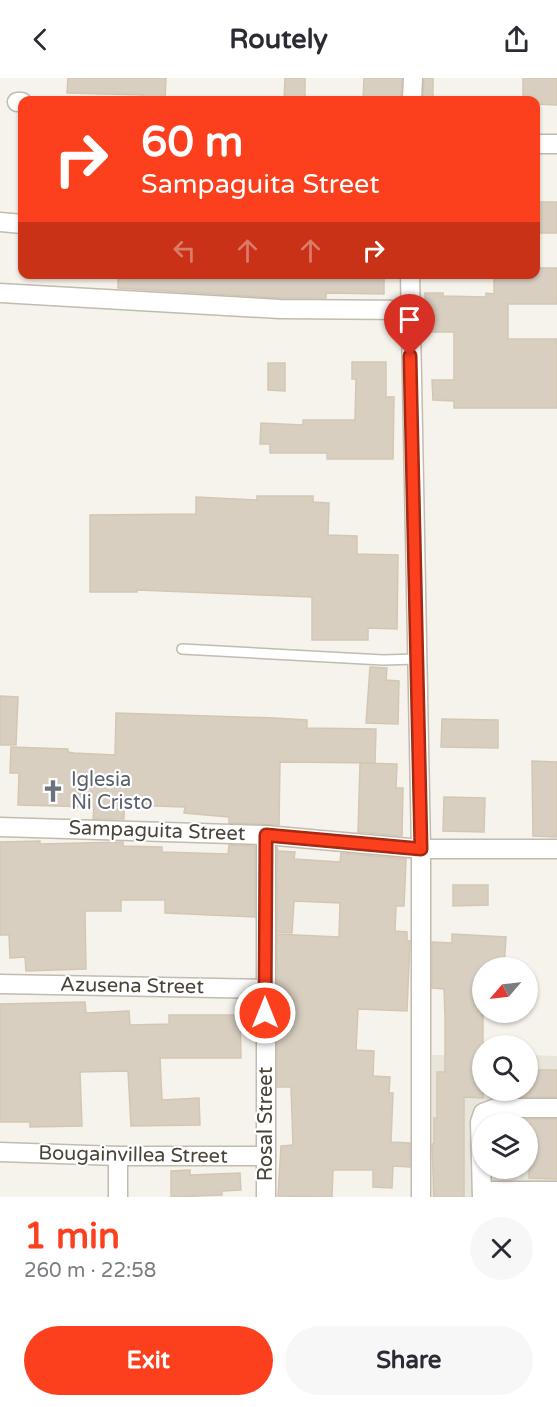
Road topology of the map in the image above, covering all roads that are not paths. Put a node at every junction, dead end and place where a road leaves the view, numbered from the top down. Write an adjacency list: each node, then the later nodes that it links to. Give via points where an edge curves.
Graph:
1 (413, 78): 2 (street)
2 (412, 96)
3 (540, 144): 4 (street)
4 (557, 144)
5 (0, 222): 6 (street)
6 (18, 224)
7 (410, 279): 9 (street)
8 (0, 293): 9 (street, via 280,309)
9 (408, 309): 11 (street)
10 (182, 649): 11 (lane)
11 (417, 659): 14 (street)
12 (0, 827): 13 (street, Sampaguita Street)
13 (266, 835): 14 (street, Sampaguita Street); 17 (street, Rosal Street)
14 (421, 849): 15 (street, Sampaguita Street); 26 (street)
15 (557, 849)
16 (0, 984): 17 (street, Azusena Street)
17 (265, 989): 21 (street, Rosal Street)
18 (557, 1108): 23 (street, via 496,1108 483,1113)
19 (0, 1152): 20 (street, Bougainvillea Street)
20 (118, 1156): 21 (street, Bougainvillea Street); 24 (street)
21 (266, 1156): 25 (street, Rosal Street)
22 (557, 1191): 23 (street)
23 (482, 1194)
24 (118, 1197)
25 (266, 1197)
26 (421, 1197)

